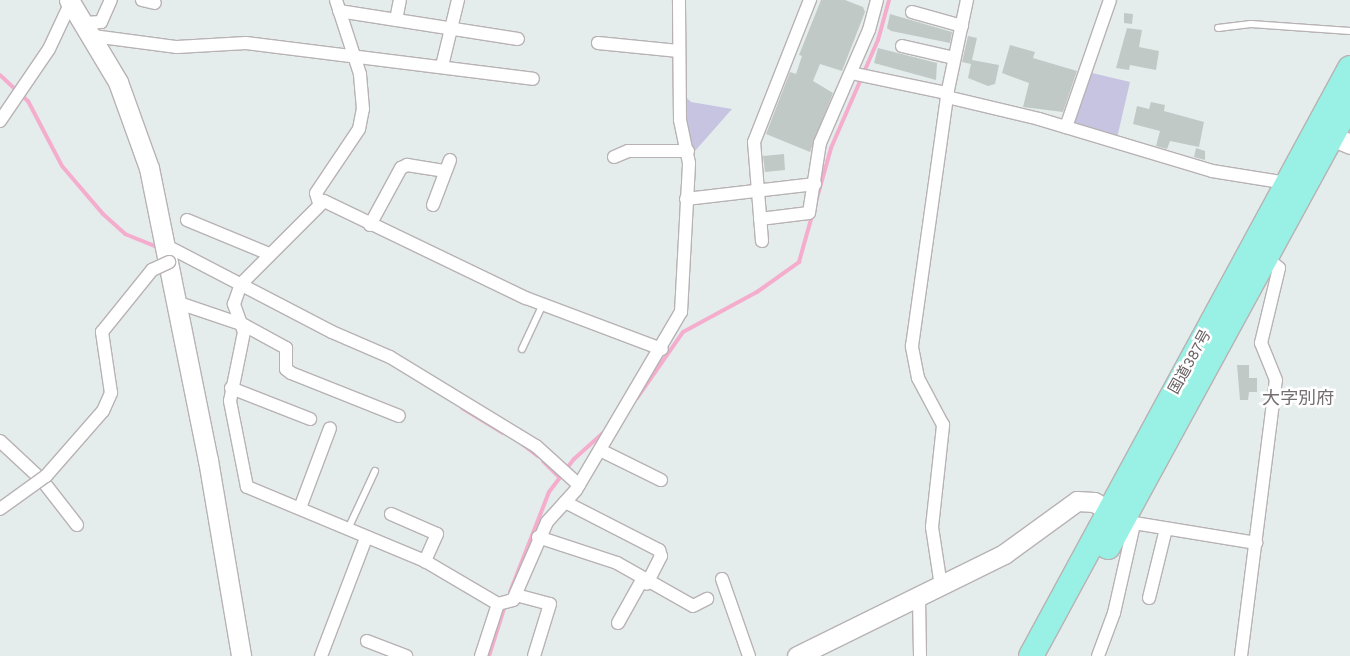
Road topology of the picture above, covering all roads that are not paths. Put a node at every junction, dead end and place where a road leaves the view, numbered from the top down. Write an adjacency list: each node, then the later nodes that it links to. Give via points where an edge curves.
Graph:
1 (111, 0): 18 (street, via 101,22)
2 (142, 0): 11 (street)
3 (400, 0): 14 (street)
4 (458, 0): 17 (street)
5 (679, 0): 23 (street)
6 (810, 0): 39 (street, via 754,142)
7 (877, 0): 28 (street)
8 (967, 0): 15 (street)
9 (1110, 0): 33 (street)
10 (70, 1): 18 (street); 32 (street, via 49,49)
11 (155, 3)
12 (337, 5): 14 (street); 24 (street)
13 (912, 12): 15 (street)
14 (396, 20): 17 (street)
15 (962, 26): 25 (street)
16 (1218, 28): 19 (lane, via 1251,24)
17 (451, 29): 20 (street); 26 (street)
18 (88, 30): 24 (street, via 177,47 246,43); 48 (street, via 137,129)
19 (1350, 31)
20 (518, 40)
21 (598, 43): 23 (street)
22 (902, 46): 25 (street)
23 (679, 51): 35 (street, via 680,120)
24 (354, 56): 26 (street); 41 (street, via 363,89 361,124 318,189)
25 (954, 58): 30 (street)
26 (442, 66): 29 (street)
27 (1350, 68): 34 (highway, 国道387号)
28 (850, 73): 30 (street); 38 (street, via 820,143)
29 (533, 79)
30 (947, 95): 33 (street); 80 (street, via 912,354 918,378 943,423 932,527)
31 (1350, 104): 34 (highway, 国道387号)
32 (0, 121)
33 (1066, 127): 37 (street, via 1212,171)
34 (1333, 137): 37 (highway, 国道387号); 49 (highway, 国道387号)
35 (688, 151): 36 (street, via 628,151); 40 (street)
36 (614, 156)
37 (1287, 183): 70 (highway, 国道387号)
38 (815, 184): 39 (street); 43 (street, via 809,213)
39 (756, 191): 40 (street); 43 (street)
40 (686, 199): 55 (street, via 683,304)
41 (319, 203): 45 (street, via 327,202); 47 (street)
42 (433, 205): 45 (street, via 448,166 407,164 401,168)
43 (760, 219): 46 (street)
44 (187, 220): 47 (street)
45 (370, 225): 52 (street)
46 (762, 241)
47 (269, 254): 50 (street)
48 (167, 256): 50 (street); 51 (street); 63 (street, bridge, via 106,325 101,346 109,400)
49 (1266, 257): 70 (highway, 国道387号); 76 (street, via 1279,268 1261,343 1276,380)
50 (239, 289): 53 (street); 65 (street, via 390,357 536,446)
51 (176, 302): 53 (street); 88 (street)
52 (543, 304): 54 (lane); 55 (street)
53 (244, 325): 56 (street); 57 (street, via 288,349 287,371)
54 (522, 348)
55 (662, 349): 61 (street)
56 (230, 388): 58 (street); 67 (street, via 234,433 247,487 259,496)
57 (399, 416)
58 (310, 419)
59 (330, 428): 67 (street)
60 (0, 441): 63 (street)
61 (600, 450): 64 (street); 65 (street)
62 (375, 471): 72 (lane)
63 (42, 480): 68 (street, bridge); 71 (street)
64 (661, 480)
65 (579, 485): 66 (street)
66 (564, 502): 75 (street); 79 (street, via 659,550 661,556)
67 (300, 508): 72 (street)
68 (0, 509)
69 (391, 514): 77 (street, via 437,534)
70 (1122, 518): 73 (street); 80 (street, via 1094,502 1077,501 1014,548); 96 (highway, 国道387号); 97 (highway, 国道387号); 98 (street, via 1114,613)
71 (77, 524)
72 (348, 529): 74 (street)
73 (1166, 529): 76 (street); 83 (street)
74 (366, 538): 77 (street); 89 (street)
75 (538, 538): 79 (street, via 617,563); 81 (street)
76 (1256, 543): 99 (street)
77 (425, 561): 85 (street)
78 (722, 579): 93 (street)
79 (644, 582): 84 (street, via 693,606); 86 (street)
80 (941, 586): 82 (street)
81 (516, 595): 85 (street); 92 (street, via 550,604)
82 (919, 598): 94 (street); 95 (street)
83 (1149, 598)
84 (707, 599)
85 (498, 604): 91 (street)
86 (618, 623)
87 (368, 641): 90 (street)
88 (241, 656)
89 (321, 656)
90 (406, 656)
91 (481, 656)
92 (534, 656)
93 (749, 656)
94 (798, 656)
95 (920, 656)
96 (1031, 656)
97 (1049, 656)
98 (1098, 656)
99 (1241, 656)

